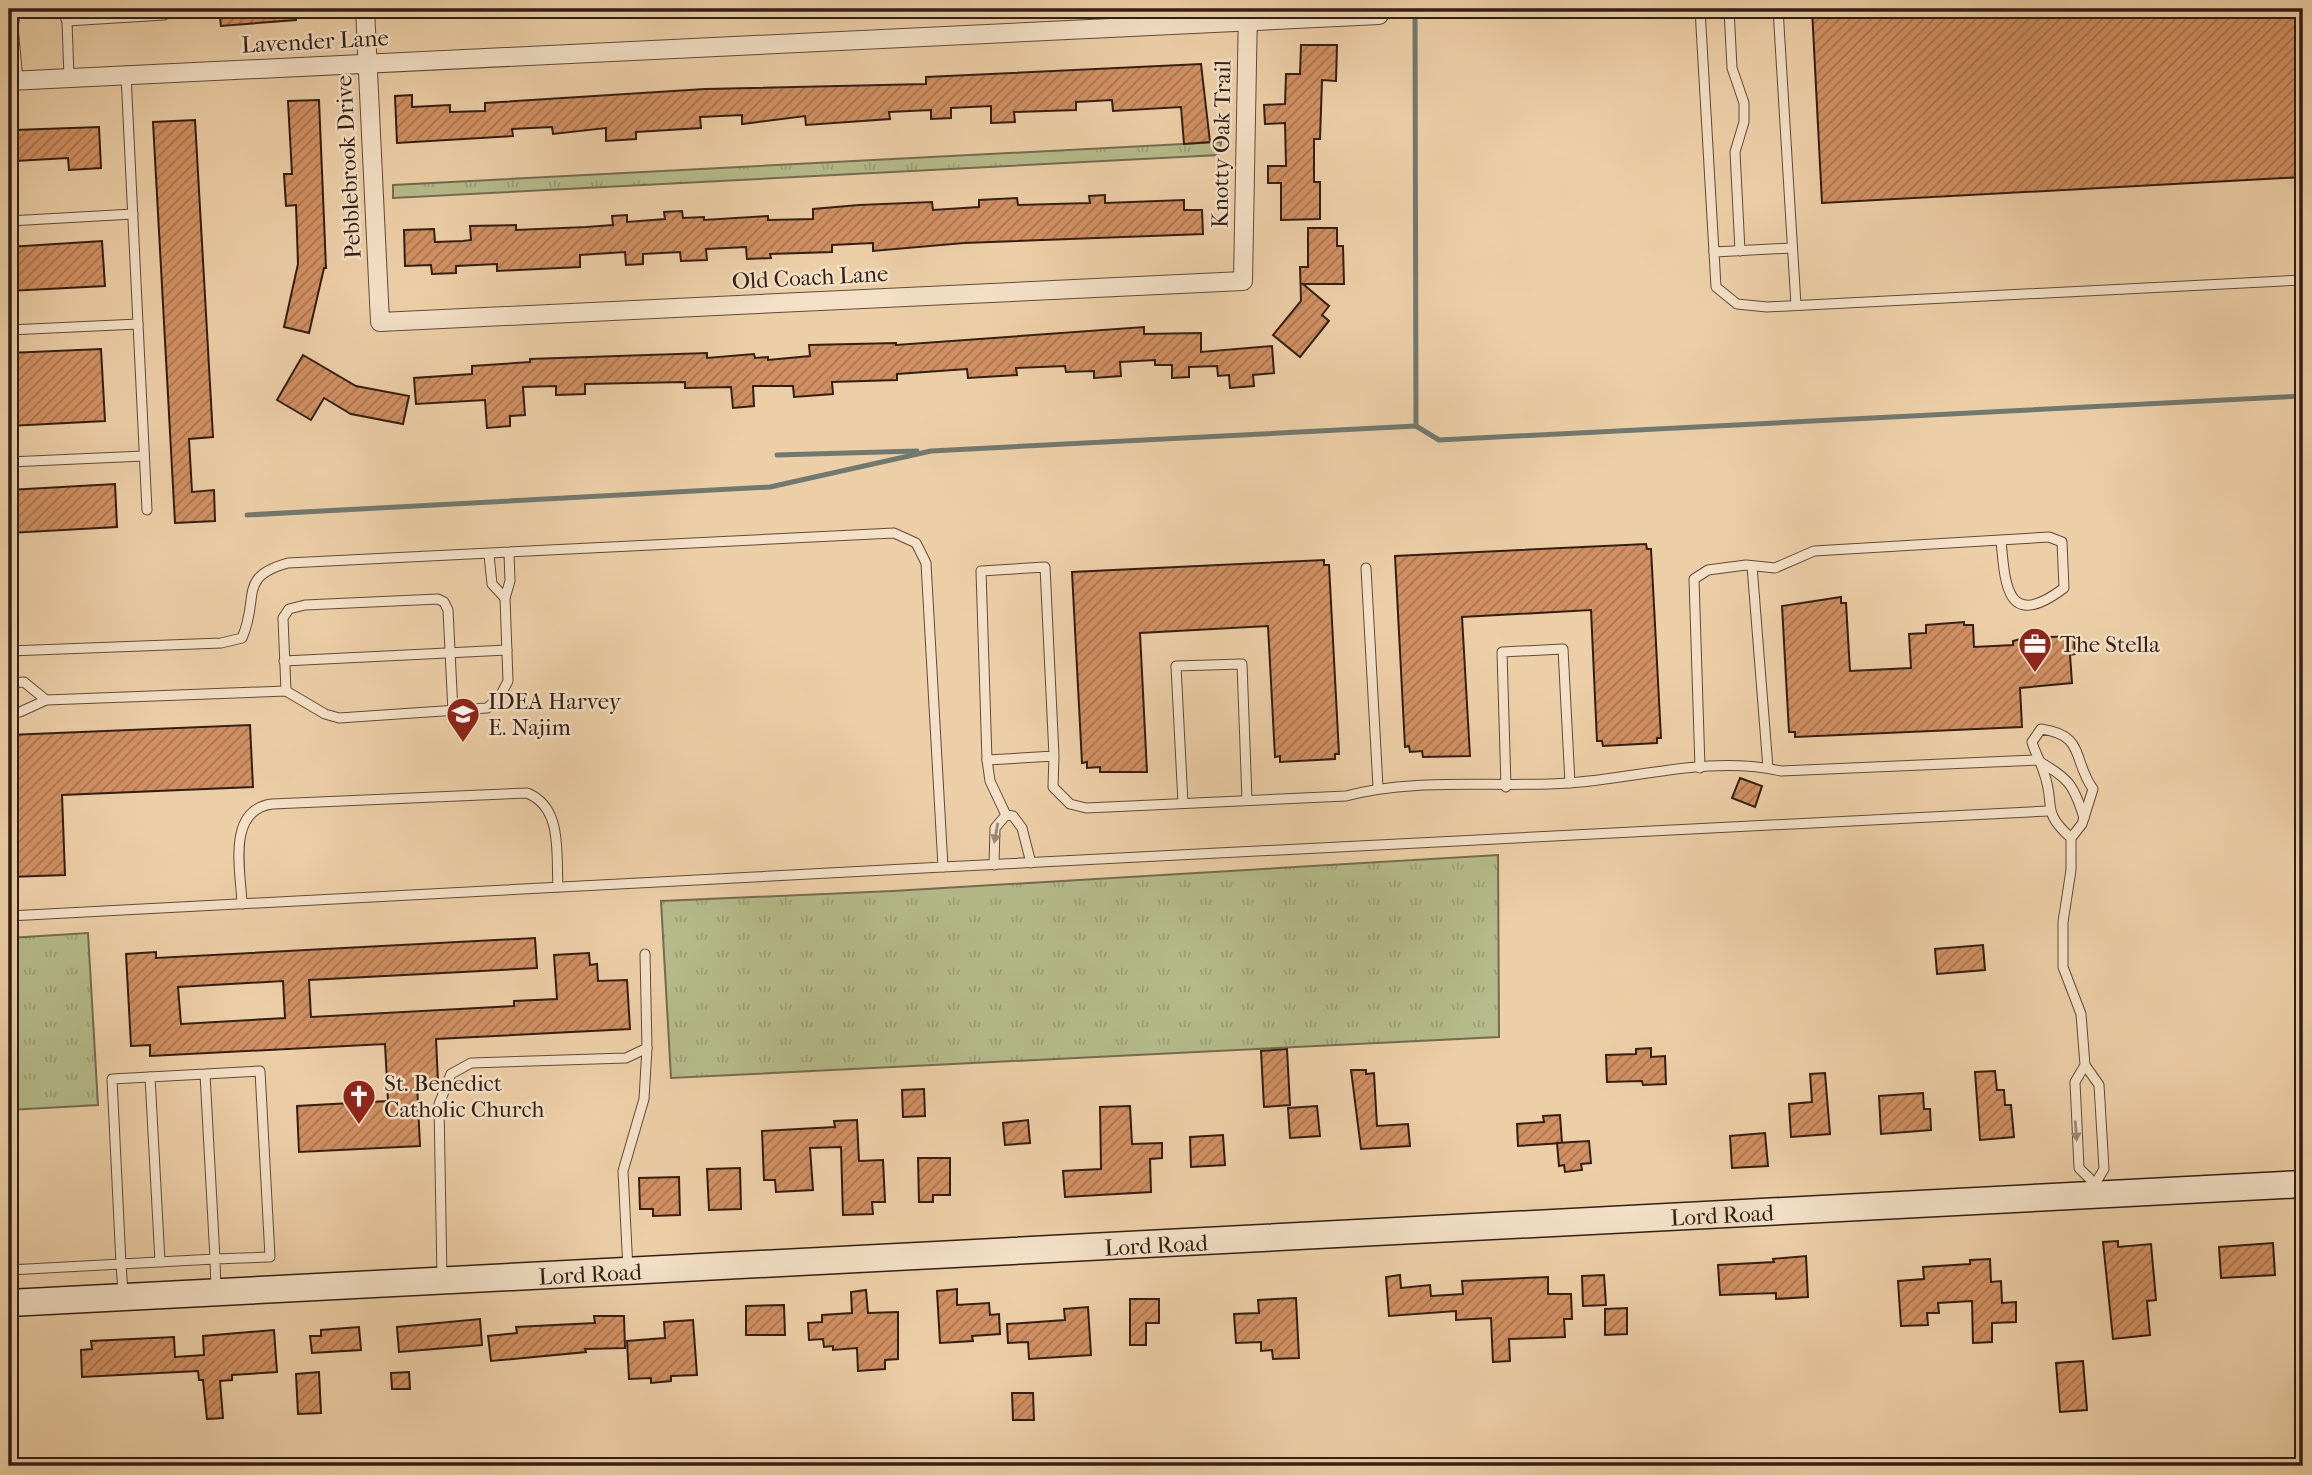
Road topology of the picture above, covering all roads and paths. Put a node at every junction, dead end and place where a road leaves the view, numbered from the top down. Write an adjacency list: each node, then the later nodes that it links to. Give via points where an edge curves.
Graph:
1 (16, 9): 11 (lane)
2 (61, 9): 10 (lane)
3 (177, 9): 10 (lane, via 164,15)
4 (365, 9): 12 (street, Pebblebrook Drive)
5 (1700, 9): 20 (lane)
6 (1729, 9): 19 (lane, via 1732,68 1744,103 1735,152)
7 (1778, 9): 18 (lane)
8 (1248, 15): 9 (street, Lavender Lane); 12 (street, Lavender Lane); 22 (street, Knotty Oak Trail)
9 (1379, 15)
10 (67, 21): 14 (lane)
11 (11, 26): 15 (lane)
12 (368, 63): 13 (street, Lavender Lane); 24 (street, Pebblebrook Drive)
13 (126, 75): 14 (street, Lavender Lane); 16 (lane)
14 (69, 78): 15 (street, Lavender Lane)
15 (13, 81)
16 (132, 215): 17 (lane); 25 (lane)
17 (9, 220)
18 (1792, 248): 19 (lane); 23 (lane)
19 (1740, 251): 20 (lane)
20 (1714, 252): 23 (lane, via 1716,287 1737,304)
21 (2303, 280): 23 (lane)
22 (1243, 281): 24 (street, Old Coach Lane)
23 (1796, 305)
24 (380, 322)
25 (138, 324): 26 (lane); 27 (lane)
26 (9, 330)
27 (144, 456): 28 (lane); 29 (lane)
28 (9, 463)
29 (147, 510)
30 (2001, 540): 30 (lane, via 2049,537 2062,542 2064,588 2048,601 2025,605 2011,598 2005,587); 33 (lane, via 1815,551 1775,568)
31 (509, 553): 32 (lane); 35 (lane); 63 (lane, via 894,533 916,543 926,563 930,595)
32 (489, 555): 35 (lane, via 492,584); 37 (lane, via 288,563 264,570 253,584 250,618 242,638 220,643)
33 (1752, 566): 48 (lane, via 1708,570 1694,579); 49 (lane)
34 (1366, 568): 52 (lane)
35 (505, 598): 36 (lane)
36 (507, 650): 38 (lane); 43 (lane, via 508,681 499,698 487,708)
37 (9, 651)
38 (450, 653): 39 (lane); 39 (lane, via 448,610 438,599 305,605 293,606 284,615); 43 (lane)
39 (284, 661): 41 (lane)
40 (9, 683): 42 (lane, via 24,682)
41 (286, 691): 42 (lane); 43 (lane, via 339,718)
42 (46, 700): 44 (lane)
43 (453, 712)
44 (9, 713)
45 (1054, 756): 47 (lane); 47 (lane, via 1045,567 981,571); 56 (lane, via 1053,786 1070,804 1086,808)
46 (2037, 760): 49 (lane); 50 (lane, via 2032,742 2036,735 2041,729 2059,731 2071,738); 54 (lane, via 2068,778); 57 (lane, via 2044,771)
47 (987, 761): 58 (lane, via 990,781)
48 (1700, 768): 49 (lane, via 1746,764); 51 (lane)
49 (1768, 768)
50 (2087, 781): 54 (lane); 59 (lane, via 2093,789)
51 (1570, 783): 53 (lane); 53 (lane, via 1563,649 1502,652)
52 (1378, 787): 53 (lane); 55 (lane, via 1346,796)
53 (1506, 787)
54 (2076, 789): 59 (lane)
55 (1247, 800): 56 (lane); 56 (lane, via 1242,664 1176,666)
56 (1184, 803)
57 (2048, 811): 60 (lane); 61 (lane)
58 (1006, 815): 61 (lane, via 1013,816 1022,828); 62 (lane, one-way to 62, via 995,828)
59 (2084, 818): 60 (lane)
60 (2071, 838): 69 (lane, via 2063,967 2081,1014)
61 (1031, 863): 62 (lane)
62 (994, 865): 63 (lane)
63 (943, 867): 64 (lane)
64 (558, 887): 65 (lane); 65 (lane, via 553,822 542,802 527,793 272,804 256,809 240,832)
65 (242, 904): 66 (lane)
66 (9, 916)
67 (645, 954): 68 (lane)
68 (647, 1048): 78 (lane, via 645,1099 623,1171); 79 (lane, via 626,1058 471,1063 451,1074 439,1104)
69 (2085, 1065): 73 (lane, via 2099,1084 2104,1169); 73 (lane, one-way to 73, via 2075,1082 2078,1168)
70 (205, 1074): 71 (lane); 74 (lane); 74 (lane, via 260,1071 270,1256)
71 (150, 1077): 75 (lane); 76 (lane, via 112,1079)
72 (2303, 1184): 73 (street, Lord Road)
73 (2095, 1189): 78 (street, Lord Road)
74 (215, 1259): 75 (lane); 80 (lane)
75 (160, 1262): 76 (lane)
76 (121, 1264): 77 (lane); 81 (lane)
77 (9, 1270)
78 (628, 1272): 79 (street, Lord Road)
79 (442, 1281): 80 (street, Lord Road)
80 (216, 1293): 81 (street, Lord Road)
81 (123, 1297): 82 (street, Lord Road)
82 (9, 1303)

